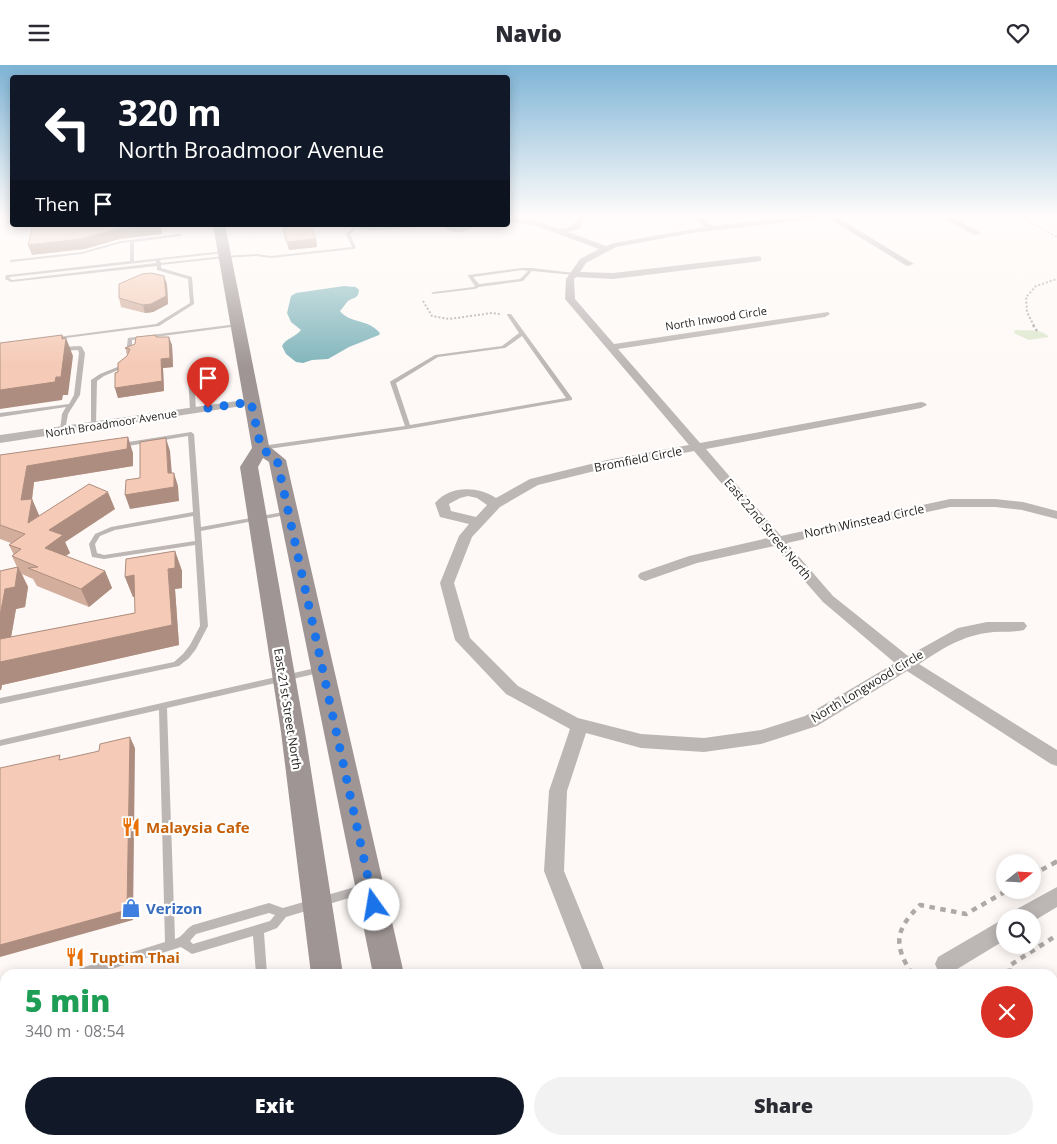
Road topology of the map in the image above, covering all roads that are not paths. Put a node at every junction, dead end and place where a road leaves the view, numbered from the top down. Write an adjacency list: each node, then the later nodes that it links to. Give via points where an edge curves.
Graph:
1 (65, 266): 10 (lane)
2 (108, 266): 10 (lane)
3 (124, 266): 10 (lane)
4 (159, 266): 17 (lane, via 190,279 192,304 157,325)
5 (226, 266): 15 (main road)
6 (579, 266): 9 (street)
7 (695, 266): 9 (street, via 613,276)
8 (532, 269): 9 (lane); 11 (lane, via 521,280); 11 (lane, via 470,276)
9 (574, 273): 18 (street, East 22nd Street North, via 570,279 570,299)
10 (65, 274): 10 (lane, via 8,276 7,279 11,281)
11 (478, 286): 12 (lane)
12 (434, 293)
13 (826, 314): 18 (street, North Inwood Circle)
14 (509, 315): 16 (lane)
15 (237, 325): 21 (main road); 26 (lane, via 130,339 128,363 124,368 94,380)
16 (522, 333): 27 (lane, via 503,347 437,357 393,382); 27 (lane, via 570,399)
17 (58, 339)
18 (611, 347): 31 (street, East 22nd Street North)
19 (49, 350): 22 (lane, via 82,350 79,386)
20 (191, 375): 24 (lane)
21 (251, 402): 24 (street, North Broadmoor Avenue); 32 (main road)
22 (71, 405): 25 (lane); 28 (lane, via 65,414)
23 (920, 405): 31 (street, Bromfield Circle)
24 (193, 410): 26 (street, North Broadmoor Avenue)
25 (0, 415)
26 (92, 425): 28 (street, North Broadmoor Avenue)
27 (408, 427): 32 (lane)
28 (63, 430): 29 (street, North Broadmoor Avenue)
29 (0, 439)
30 (115, 447): 34 (lane, via 191,434)
31 (698, 447): 33 (street, Bromfield Circle, via 534,482); 40 (street, East 22nd Street North)
32 (261, 448): 35 (main road, via 277,460); 37 (main road, East 21st Street North, via 249,467)
33 (495, 504): 38 (street, Bromfield Circle); 38 (street, via 470,492 453,495 442,503 445,514)
34 (196, 513): 39 (lane); 41 (lane, via 114,528 97,535 92,545 94,555 104,557)
35 (288, 513): 37 (lane); 46 (main road)
36 (1057, 515): 40 (street, North Winstead Circle, via 1023,506 950,503)
37 (258, 519): 39 (lane); 47 (main road, East 21st Street North)
38 (478, 522): 43 (street, Bromfield Circle, via 466,536 447,583)
39 (198, 530): 41 (lane)
40 (776, 540): 42 (street, North Winstead Circle, via 694,559); 45 (street, East 22nd Street North, via 828,599)
41 (198, 543): 48 (lane, via 204,625 186,657 176,663)
42 (645, 576)
43 (458, 623): 50 (street, North Longwood Circle, via 464,640 512,690)
44 (1018, 626): 45 (street, North Longwood Circle, via 987,627 958,633)
45 (906, 663): 50 (street, North Longwood Circle, via 811,721 761,737 704,745 641,741); 52 (street, East 22nd Street North)
46 (322, 669): 47 (lane); 53 (main road)
47 (284, 678): 49 (lane); 55 (main road, East 21st Street North)
48 (0, 701)
49 (164, 706): 51 (lane); 61 (lane)
50 (580, 725): 67 (street, via 558,791 554,871)
51 (0, 743)
52 (1057, 759)
53 (370, 887): 55 (lane); 66 (main road)
54 (1057, 896): 56 (street)
55 (316, 902): 57 (lane); 65 (main road, East 21st Street North)
56 (1035, 909)
57 (283, 913): 58 (lane, via 273,925); 60 (lane, via 269,908 193,930)
58 (258, 930): 60 (lane, via 192,949); 64 (lane)
59 (996, 933): 62 (street)
60 (182, 943): 61 (lane)
61 (170, 946): 63 (lane)
62 (946, 964)
63 (94, 969)
64 (262, 969)
65 (326, 969)
66 (388, 969)
67 (593, 969)

